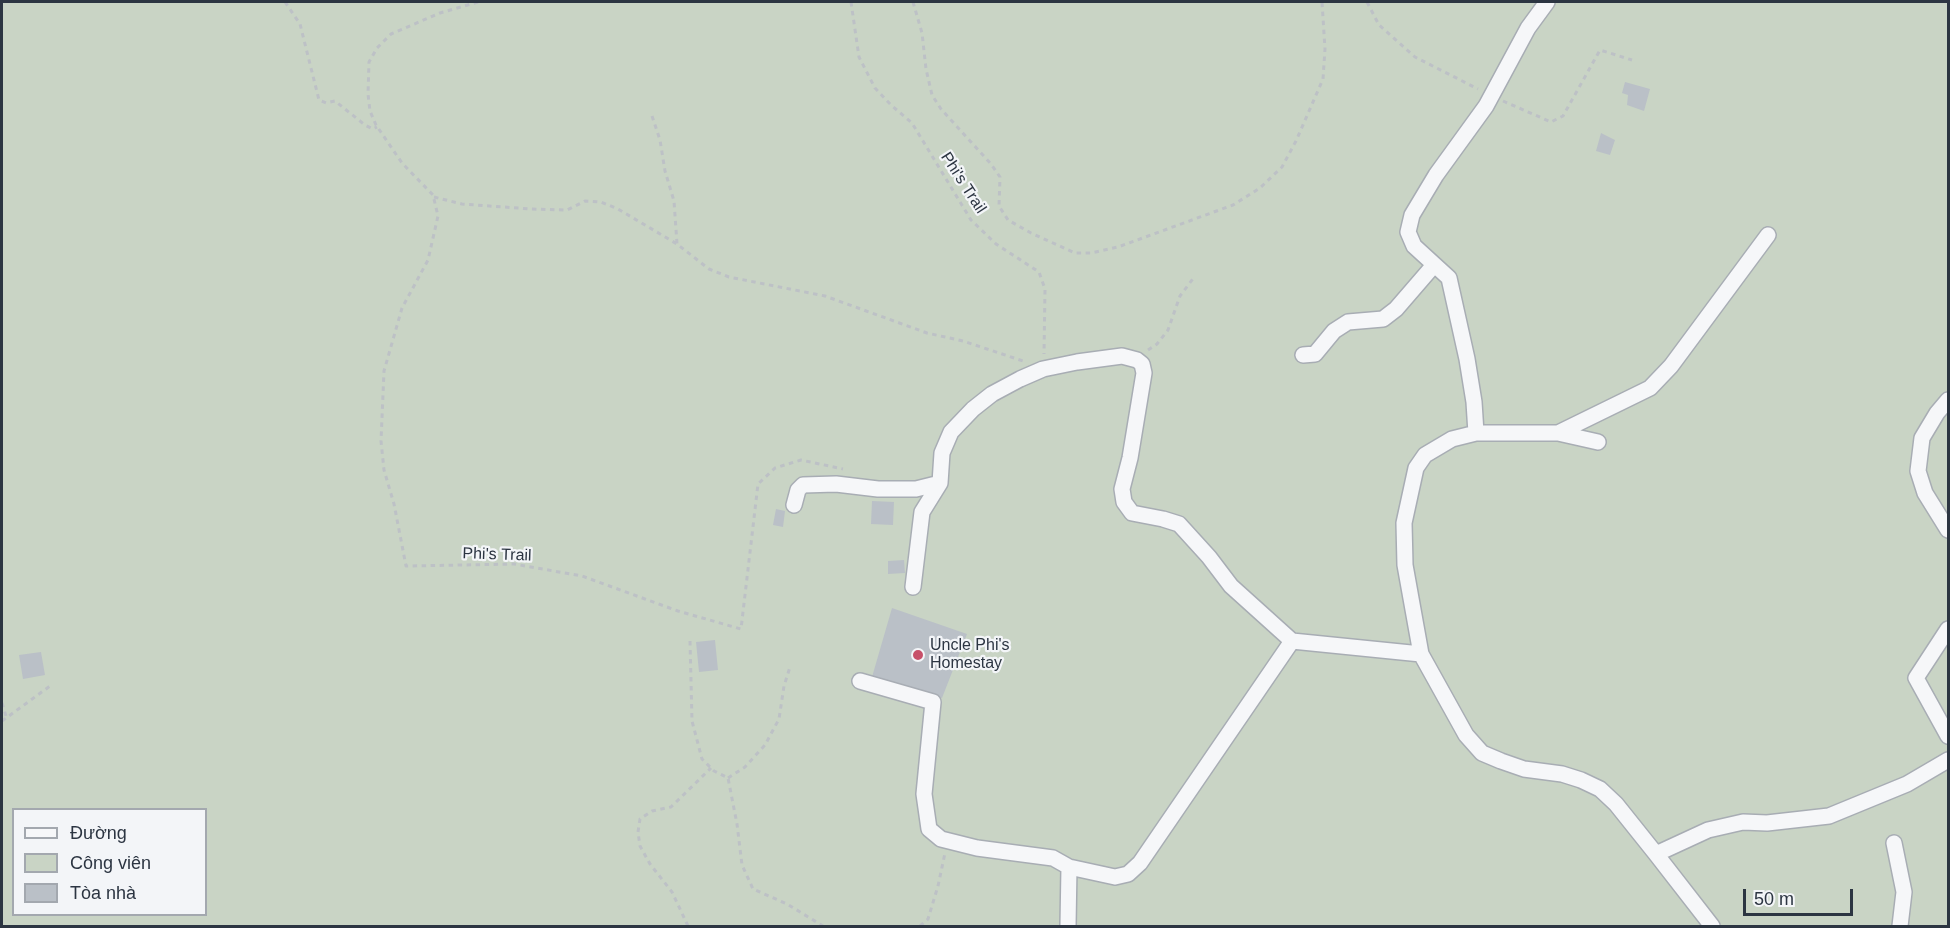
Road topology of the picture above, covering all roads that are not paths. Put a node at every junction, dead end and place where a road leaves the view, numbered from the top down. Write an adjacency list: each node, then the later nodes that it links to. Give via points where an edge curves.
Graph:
1 (1547, 2): 3 (street, via 1528,28 1492,96 1412,215 1408,232 1414,246)
2 (1768, 235): 7 (street, via 1671,366 1650,388)
3 (1434, 265): 4 (street, via 1383,319 1348,322 1334,331 1315,354); 6 (street, via 1449,278 1454,294 1469,369)
4 (1303, 354)
5 (1948, 400): 11 (street, via 1923,438 1918,471 1925,493)
6 (1476, 433): 7 (street); 15 (street, via 1452,439 1425,455 1416,468 1404,523 1405,565)
7 (1558, 433): 8 (street)
8 (1598, 442)
9 (940, 483): 10 (street, via 916,489 802,485); 12 (street, via 922,512); 14 (street, via 942,453 951,432 993,394 1043,369 1130,357 1142,364 1144,373 1122,489 1124,502 1132,513 1179,524 1231,586)
10 (794, 505)
11 (1948, 530)
12 (913, 587)
13 (1948, 629): 17 (street, via 1916,678)
14 (1292, 641): 15 (street); 21 (street, via 1134,868 1115,877)
15 (1421, 654): 20 (street, via 1466,735 1482,753 1524,769 1563,774 1600,789)
16 (860, 681): 21 (street, via 933,702 924,794 929,830 941,839 1053,858)
17 (1948, 736)
18 (1948, 760): 20 (street, via 1907,784 1829,816 1767,824 1743,822 1708,830)
19 (1894, 843): 24 (street, via 1904,892)
20 (1656, 854): 23 (street)
21 (1069, 867): 22 (street)
22 (1068, 927)
23 (1712, 927)
24 (1900, 927)

